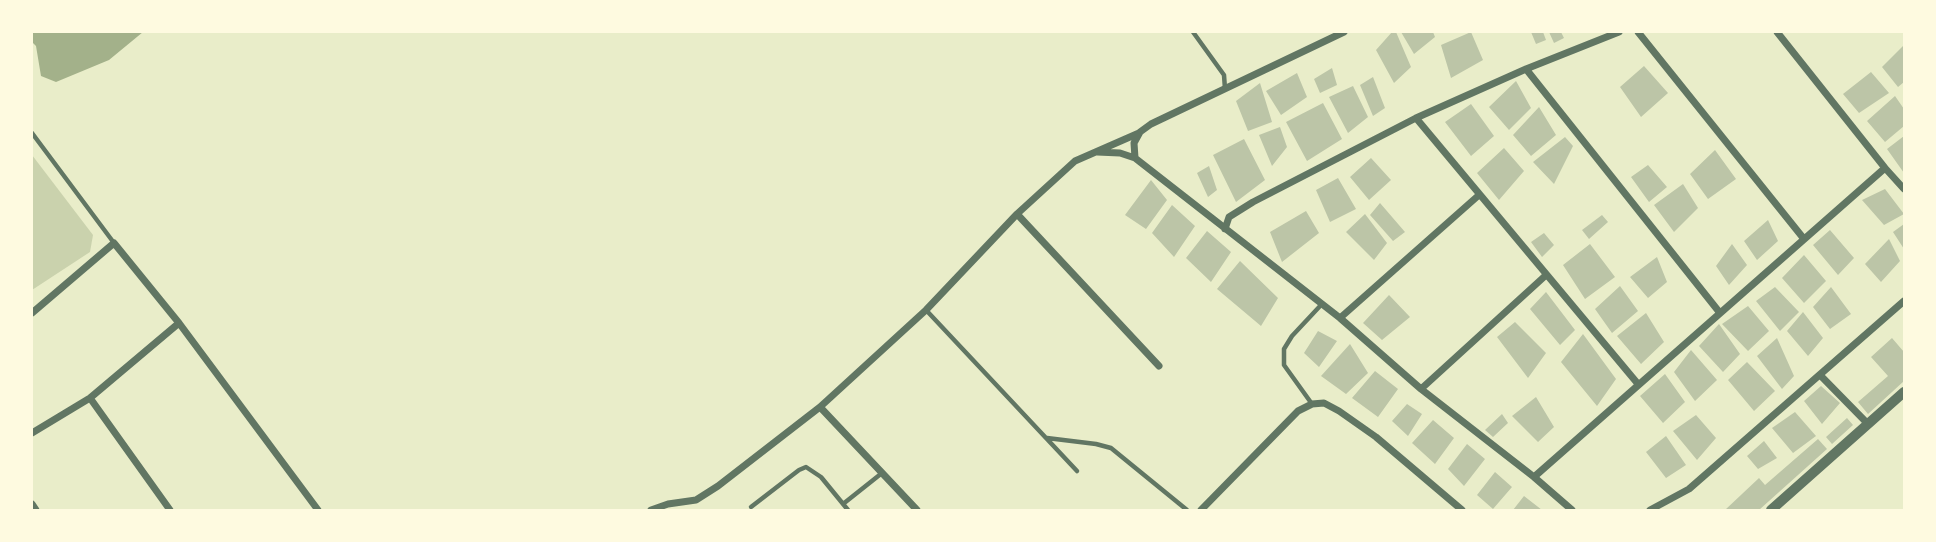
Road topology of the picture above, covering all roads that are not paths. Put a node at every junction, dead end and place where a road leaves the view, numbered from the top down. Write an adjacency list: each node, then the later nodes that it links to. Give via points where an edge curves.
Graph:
1 (1193, 32): 7 (lane, via 1224,75)
2 (1344, 32): 7 (street)
3 (1619, 32): 6 (street)
4 (1638, 32): 18 (street)
5 (1777, 32): 13 (street)
6 (1526, 69): 8 (street); 25 (street)
7 (1225, 89): 9 (street)
8 (1416, 118): 15 (street); 17 (street, via 1253,202 1229,217)
9 (1140, 132): 11 (street); 12 (street, via 1134,144)
10 (32, 133): 19 (lane)
11 (1090, 153): 12 (street); 16 (street)
12 (1135, 158): 17 (street)
13 (1885, 168): 14 (street); 18 (street)
14 (1905, 189)
15 (1479, 195): 20 (street); 26 (street)
16 (1017, 214): 23 (street); 28 (street)
17 (1224, 229): 22 (street)
18 (1804, 239): 25 (street)
19 (114, 243): 24 (street); 27 (street)
20 (1545, 276): 30 (street); 31 (street)
21 (1905, 301): 29 (street)
22 (1321, 305): 26 (street); 34 (lane, via 1284,349 1284,365)
23 (926, 310): 35 (street); 38 (lane)
24 (32, 313)
25 (1720, 313): 30 (street)
26 (1340, 318): 31 (street)
27 (179, 323): 33 (street); 48 (street)
28 (1159, 366)
29 (1820, 375): 36 (street); 56 (street, via 1689,489)
30 (1638, 384): 41 (street)
31 (1421, 389): 41 (street)
32 (1905, 392): 36 (street)
33 (90, 398): 37 (street); 47 (street)
34 (1312, 404): 53 (street, via 1298,411); 54 (street, via 1324,403 1376,437)
35 (820, 407): 40 (street); 45 (street, via 718,486)
36 (1868, 424): 57 (street)
37 (32, 433)
38 (1046, 438): 39 (lane); 52 (lane, via 1111,448)
39 (1077, 471)
40 (882, 473): 43 (lane); 51 (street)
41 (1534, 477): 55 (street)
42 (32, 504): 46 (street)
43 (843, 504): 44 (lane, via 821,477 806,467); 50 (lane)
44 (751, 507)
45 (670, 508): 49 (street)
46 (36, 510)
47 (170, 510)
48 (318, 510)
49 (651, 510)
50 (848, 510)
51 (917, 510)
52 (1187, 510)
53 (1201, 510)
54 (1462, 510)
55 (1572, 510)
56 (1650, 510)
57 (1771, 510)

